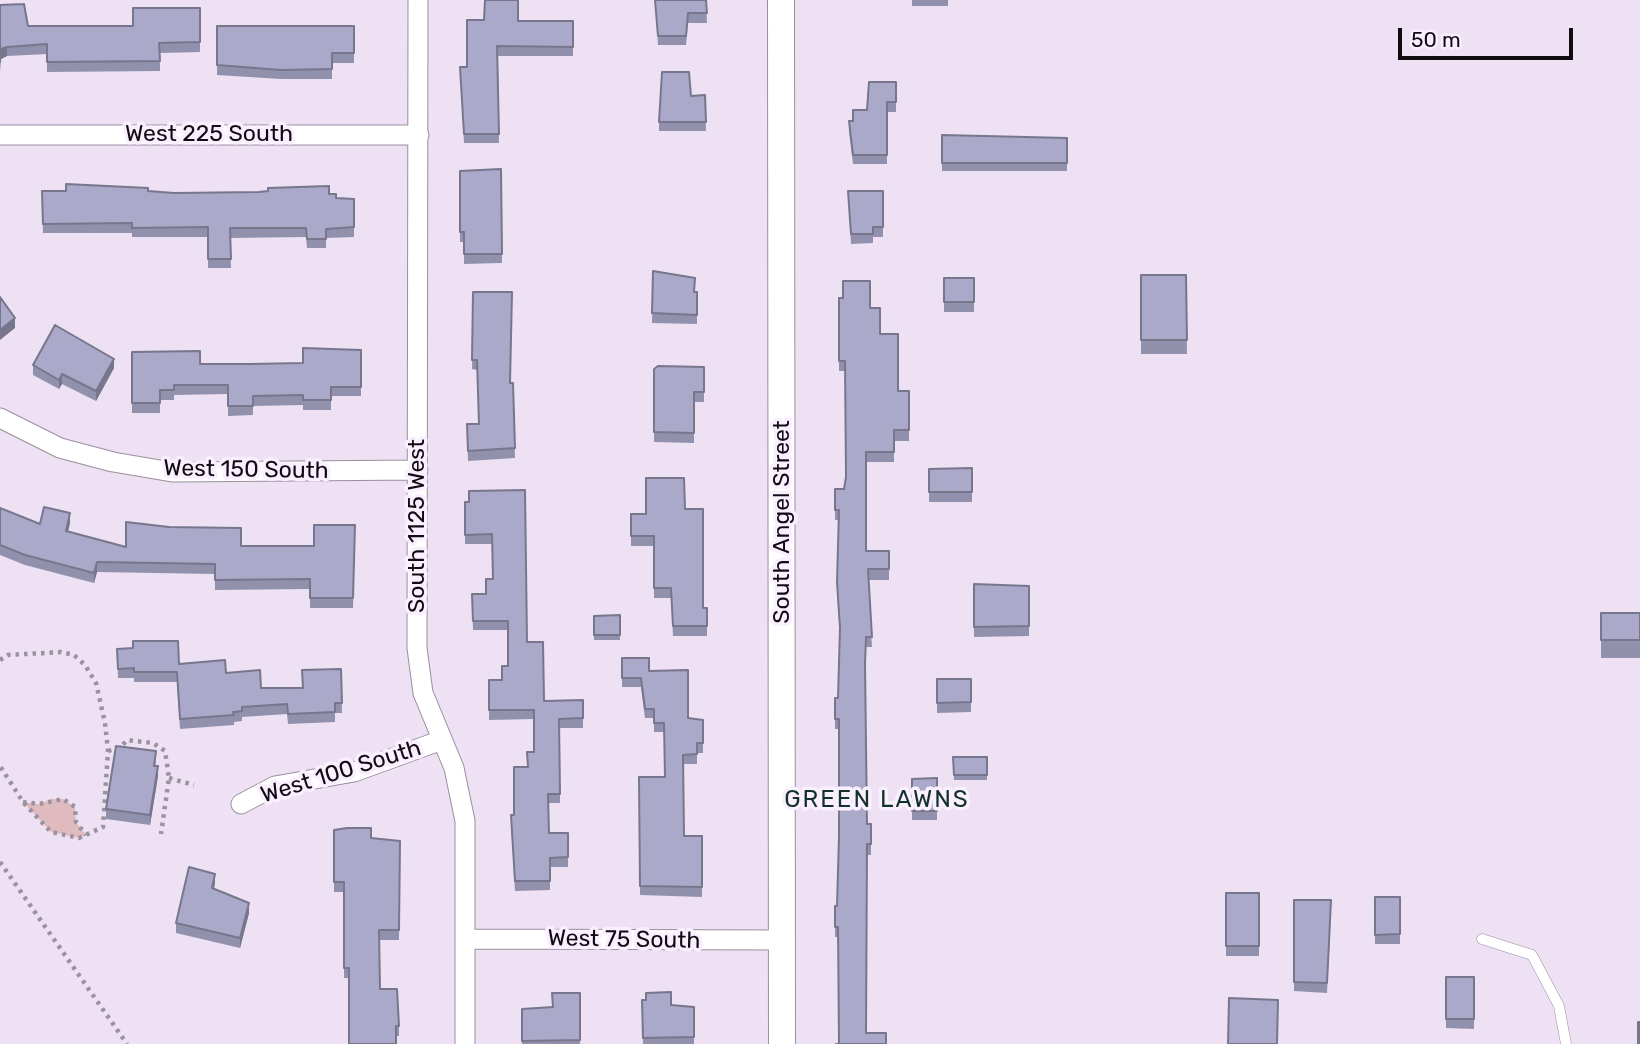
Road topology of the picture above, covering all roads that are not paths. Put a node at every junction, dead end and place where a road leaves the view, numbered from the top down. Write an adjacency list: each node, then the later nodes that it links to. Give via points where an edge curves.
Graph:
1 (418, 0): 4 (street, South 1125 West)
2 (780, 0): 11 (main road, South Angel Street)
3 (0, 135): 4 (street, West 225 South)
4 (419, 135): 6 (street, South 1125 West)
5 (0, 418): 6 (street, West 150 South, via 60,448 113,463 172,472)
6 (418, 470): 7 (street, South 1125 West, via 417,648 423,693)
7 (442, 740): 8 (street, West 100 South, via 354,772 275,786); 9 (street, South 1125 West, via 454,768 465,821)
8 (241, 804)
9 (465, 939): 11 (street, West 75 South); 12 (street, South 1125 West)
10 (1482, 939): 14 (lane, via 1532,954 1559,1006)
11 (783, 940): 13 (main road, South Angel Street)
12 (465, 1044)
13 (782, 1044)
14 (1566, 1044)

